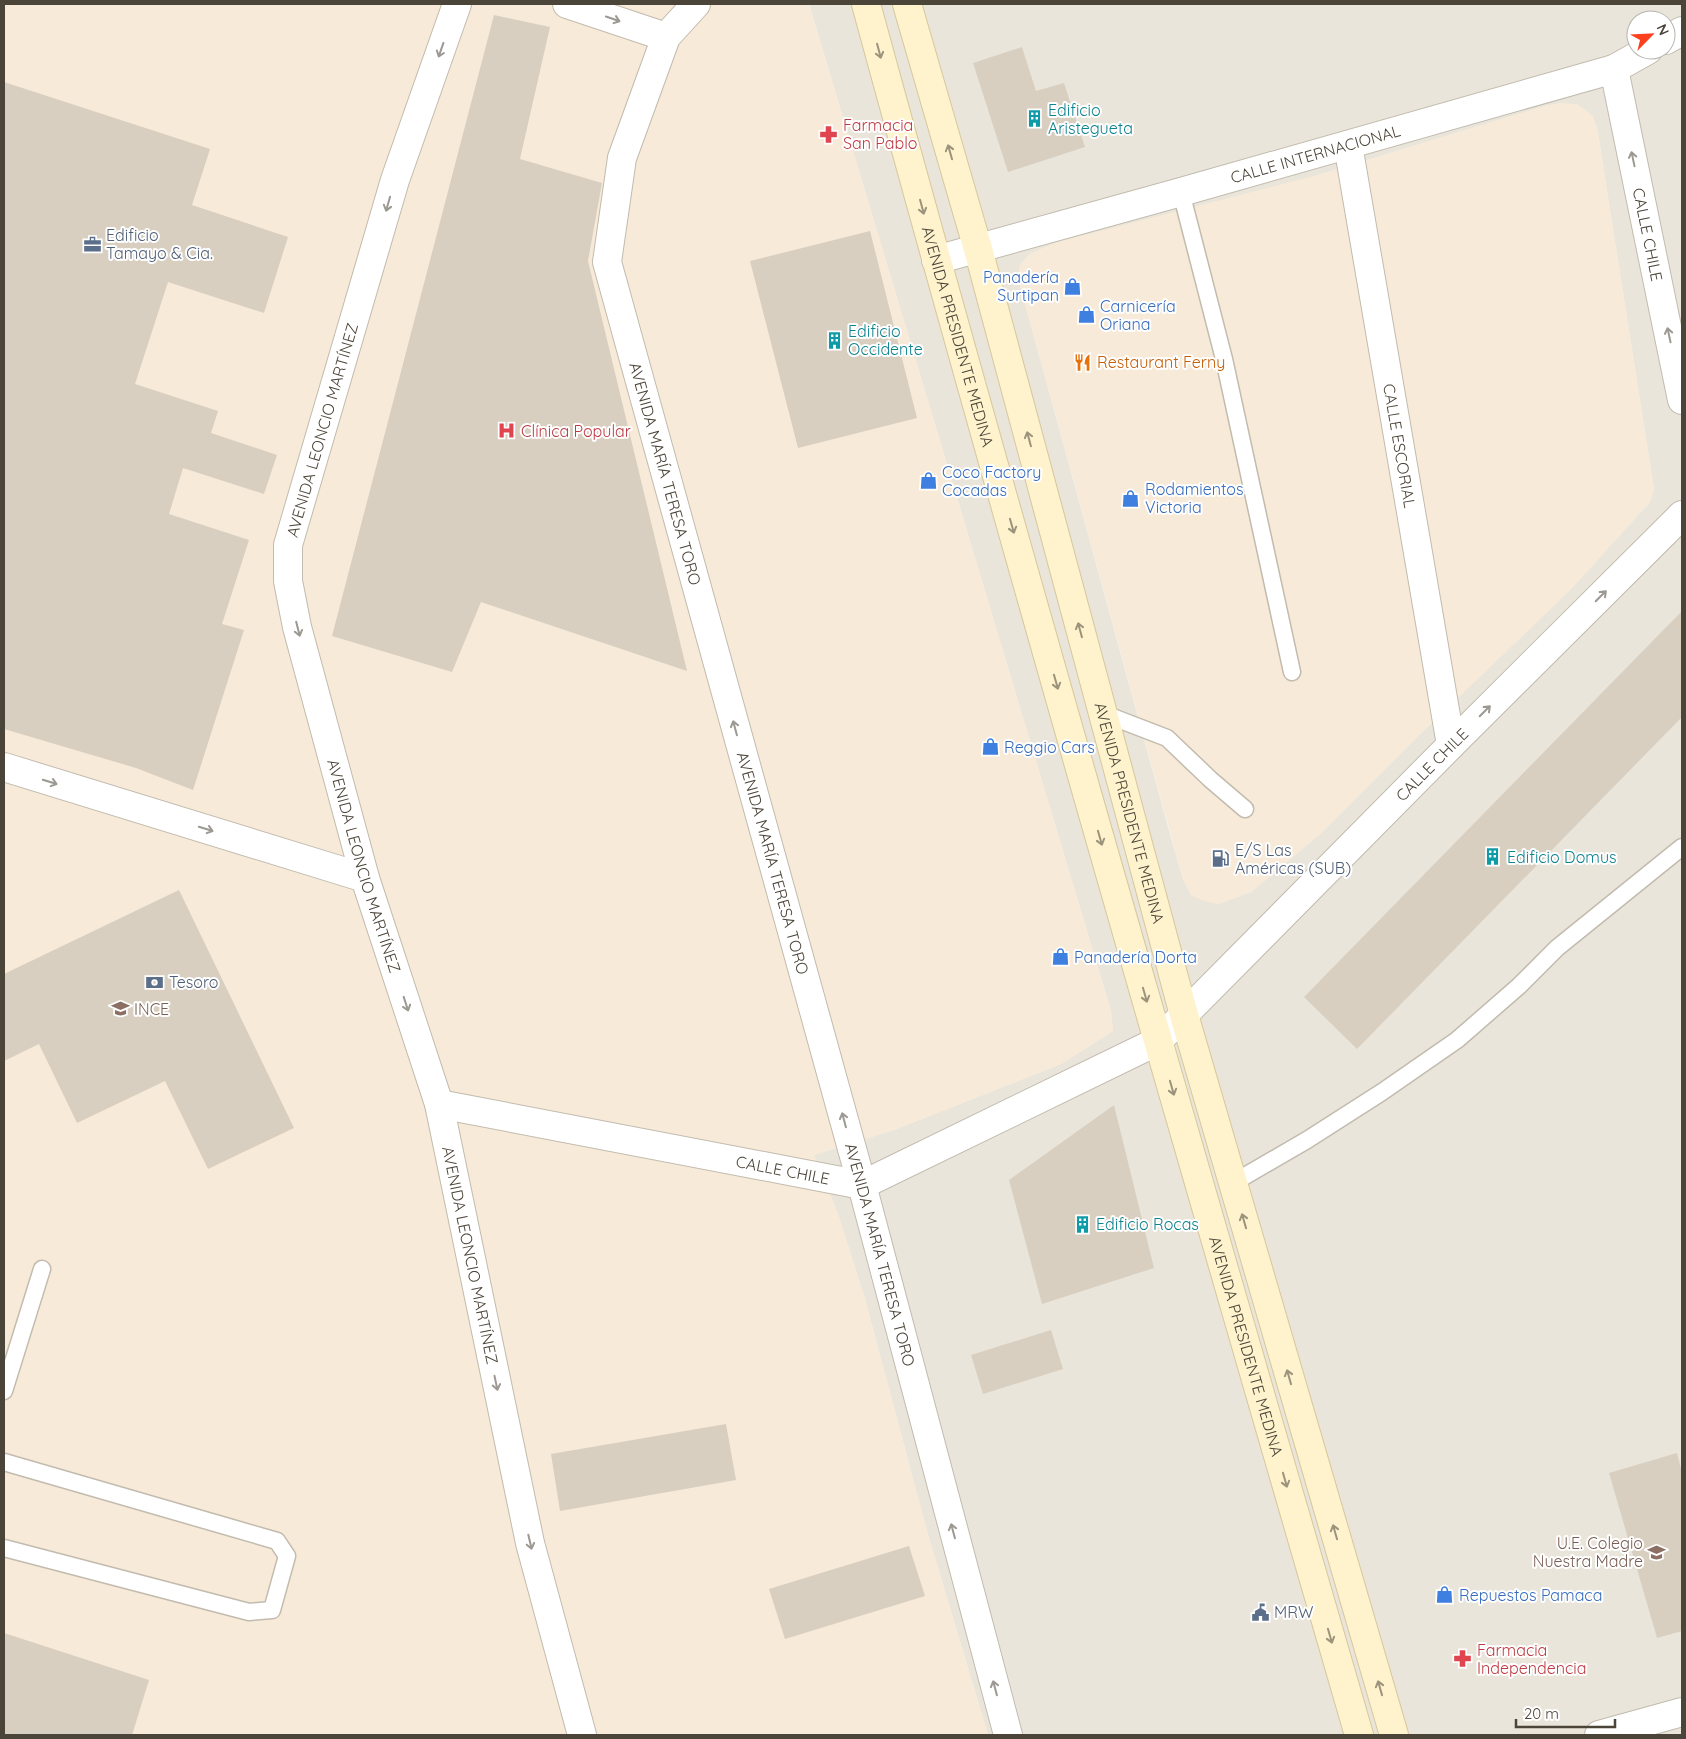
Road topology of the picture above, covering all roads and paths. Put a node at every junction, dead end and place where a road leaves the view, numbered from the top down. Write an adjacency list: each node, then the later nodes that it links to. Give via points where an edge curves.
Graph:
1 (457, 4): 21 (street, AVENIDA LEONCIO MARTÍNEZ, one-way to 21, via 395,180 288,545 288,581 297,627)
2 (566, 4): 6 (street, one-way to 6)
3 (696, 4): 6 (street, AVENIDA MARÍA TERESA TORO)
4 (866, 4): 12 (street, AVENIDA PRESIDENTE MEDINA, one-way to 12)
5 (907, 4): 11 (street, AVENIDA PRESIDENTE MEDINA, one-way to 5)
6 (666, 37): 26 (street, AVENIDA MARÍA TERESA TORO, one-way to 6, via 606,262 622,158)
7 (1630, 60): 8 (street, CALLE INTERNACIONAL)
8 (1614, 69): 9 (street, CALLE INTERNACIONAL); 13 (street, CALLE CHILE, one-way to 8)
9 (1348, 145): 10 (street, CALLE INTERNACIONAL); 17 (street, CALLE ESCORIAL)
10 (1181, 192): 11 (street, CALLE INTERNACIONAL); 15 (lane, via 1224,358)
11 (978, 249): 12 (street, CALLE INTERNACIONAL); 16 (street, AVENIDA PRESIDENTE MEDINA, one-way to 11)
12 (936, 260): 23 (street, AVENIDA PRESIDENTE MEDINA, one-way to 23)
13 (1682, 400)
14 (1682, 515): 17 (street, CALLE CHILE, one-way to 14)
15 (1292, 672)
16 (1102, 712): 19 (lane, via 1167,738); 22 (street, AVENIDA PRESIDENTE MEDINA)
17 (1451, 745): 22 (street, CALLE CHILE)
18 (4, 767): 21 (street, one-way to 21)
19 (1245, 809)
20 (1682, 847): 25 (lane, via 1557,948 1457,1040 1307,1140)
21 (365, 878): 24 (street, AVENIDA LEONCIO MARTÍNEZ, one-way to 24)
22 (1184, 1015): 23 (street, CALLE CHILE); 25 (street, AVENIDA PRESIDENTE MEDINA)
23 (1158, 1041): 26 (street); 34 (street, AVENIDA PRESIDENTE MEDINA, one-way to 34)
24 (438, 1104): 26 (street, CALLE CHILE); 32 (street, AVENIDA LEONCIO MARTÍNEZ, one-way to 32, via 530,1543)
25 (1233, 1183): 35 (street, AVENIDA PRESIDENTE MEDINA, one-way to 25)
26 (862, 1185): 33 (street, AVENIDA MARÍA TERESA TORO, one-way to 26)
27 (42, 1269): 28 (lane)
28 (4, 1391)
29 (4, 1462): 30 (lane, via 277,1541 287,1556 272,1610 249,1612)
30 (4, 1548)
31 (1682, 1712): 36 (street)
32 (582, 1735)
33 (1008, 1735)
34 (1359, 1735)
35 (1394, 1735)
36 (1599, 1735)

